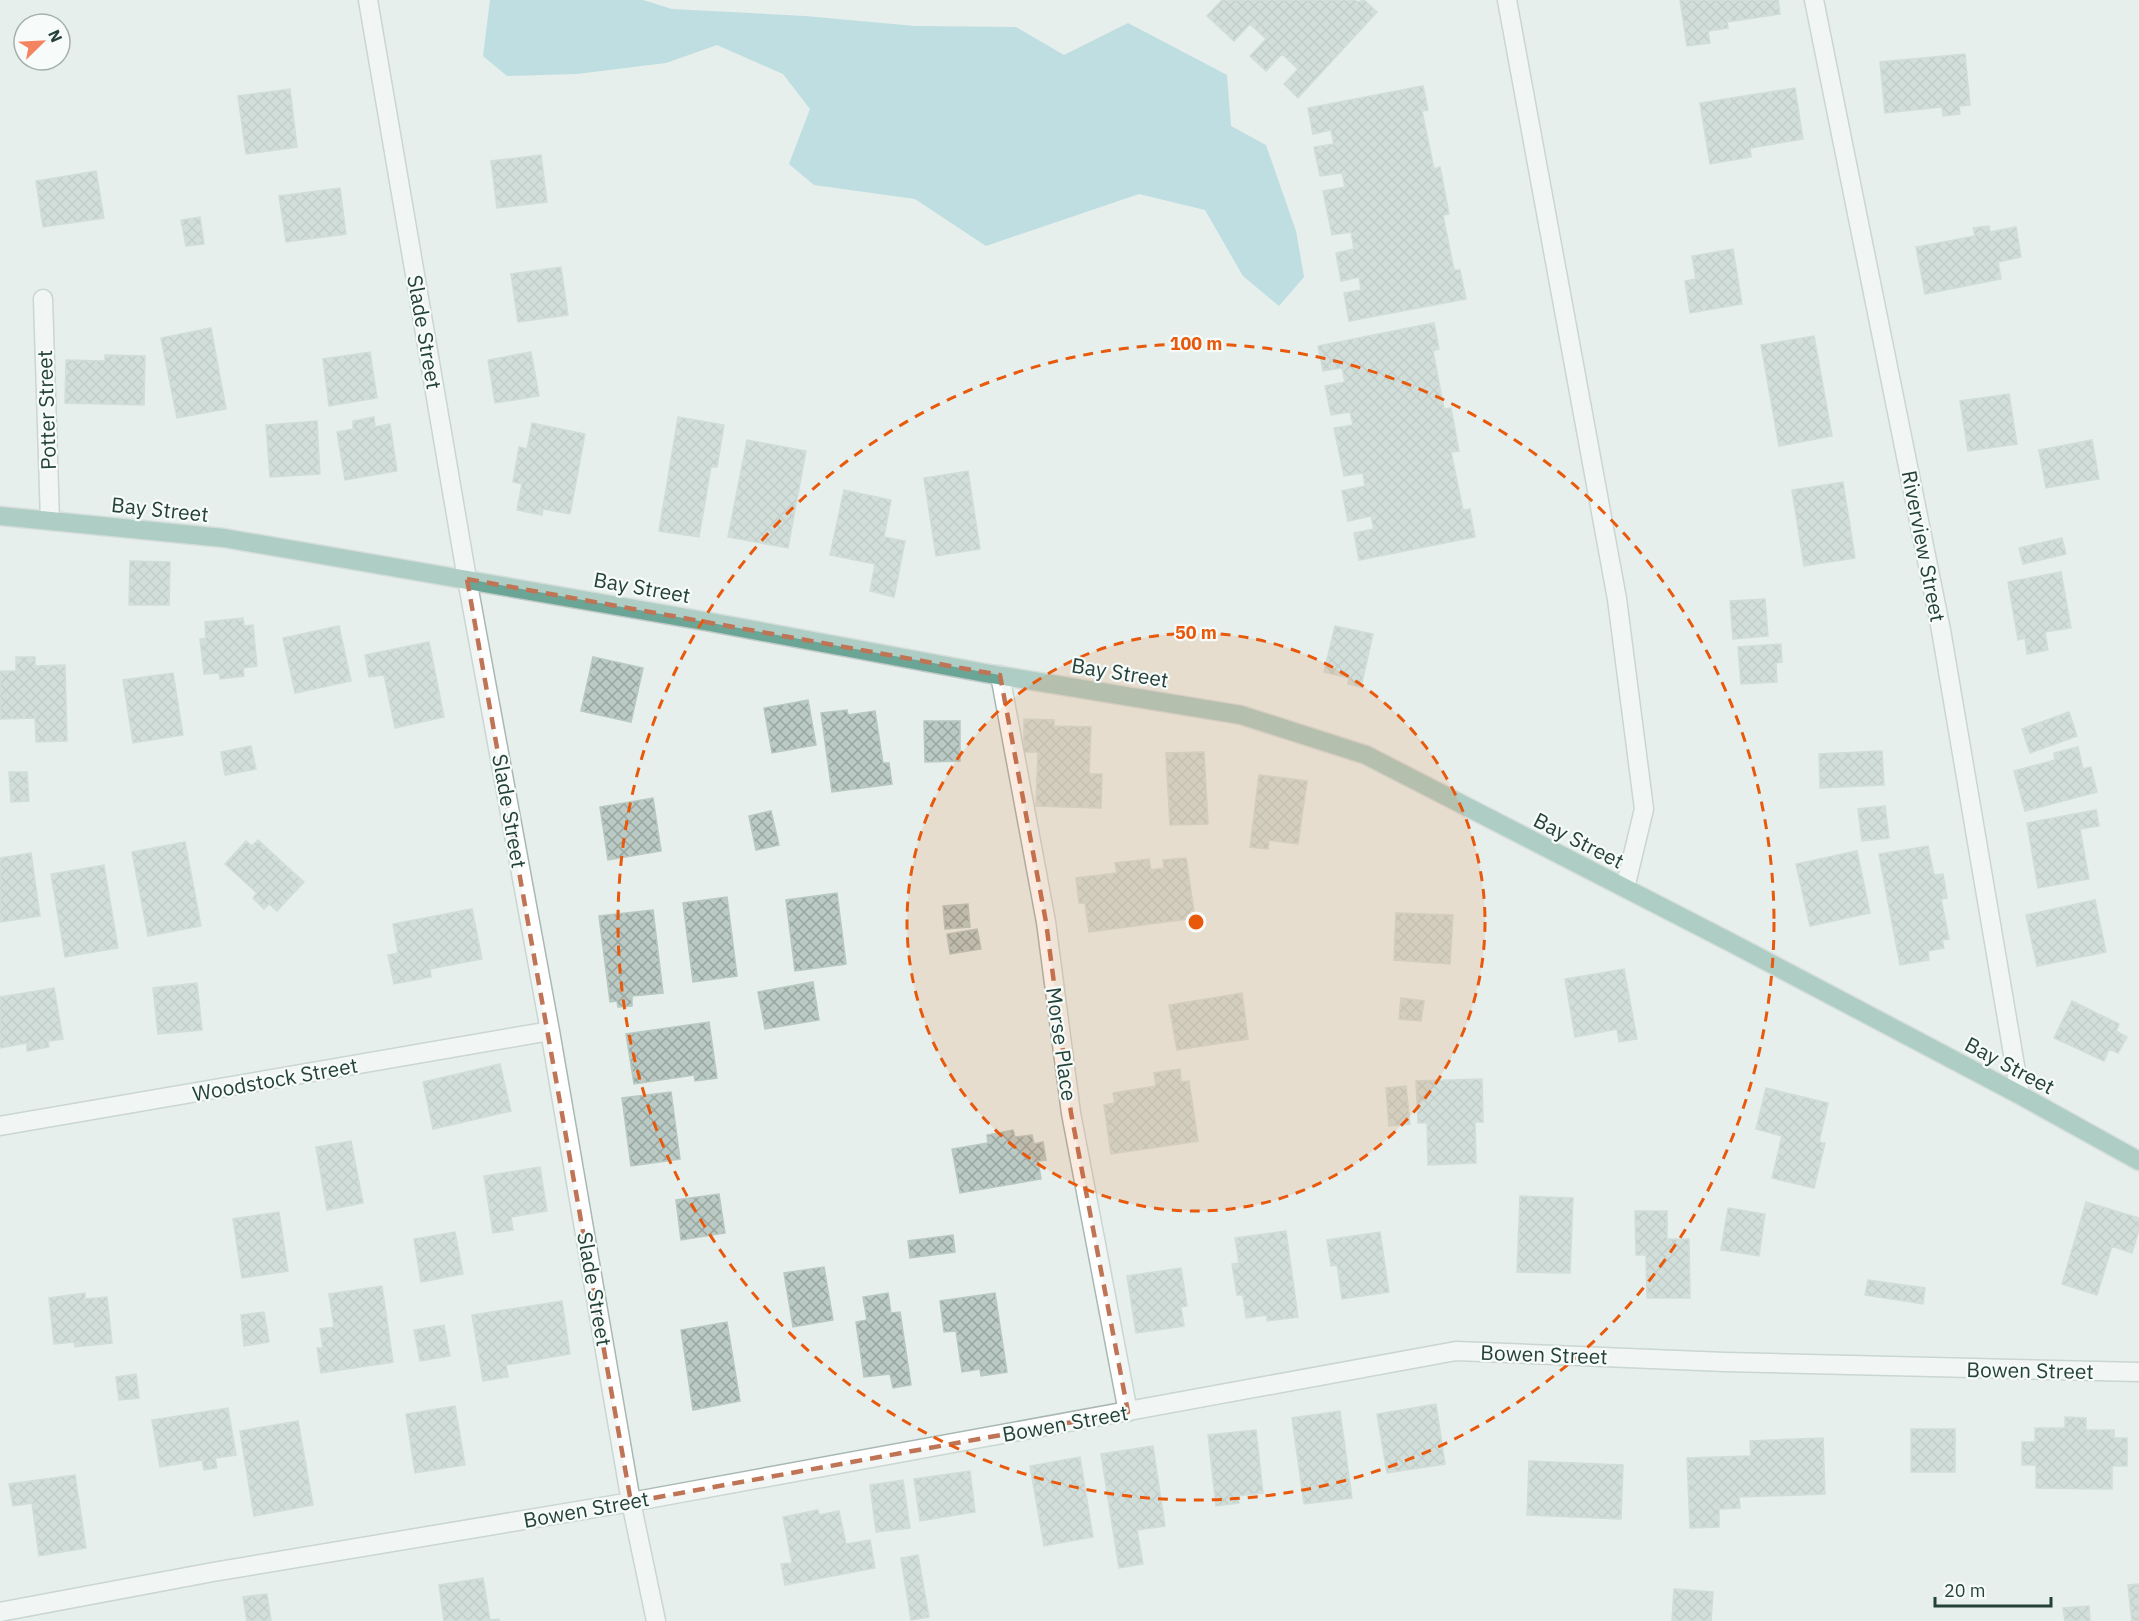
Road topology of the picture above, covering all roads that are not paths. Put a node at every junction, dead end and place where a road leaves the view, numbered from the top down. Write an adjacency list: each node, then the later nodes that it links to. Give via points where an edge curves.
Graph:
1 (368, 0): 7 (street, Slade Street)
2 (1508, 0): 9 (street, via 1617,599 1644,809)
3 (1814, 0): 11 (street, Riverview Street, via 1941,630)
4 (43, 299): 6 (street, Potter Street)
5 (0, 516): 6 (main road, Bay Street)
6 (50, 521): 7 (main road, Bay Street, via 224,538)
7 (467, 579): 8 (main road, Bay Street); 10 (street, Slade Street)
8 (1000, 675): 9 (main road, Bay Street, via 1241,715 1366,755); 15 (street, Morse Place, via 1046,922 1071,1113)
9 (1625, 888): 11 (main road, Bay Street)
10 (550, 1031): 12 (street, Woodstock Street); 16 (street, Slade Street)
11 (2020, 1095): 13 (main road, Bay Street)
12 (0, 1126)
13 (2139, 1161)
14 (2139, 1372): 15 (street, Bowen Street, via 1456,1351)
15 (1128, 1412): 16 (street, Bowen Street)
16 (631, 1502): 17 (street, Bowen Street); 18 (street, Slade Street)
17 (0, 1612)
18 (656, 1621)

